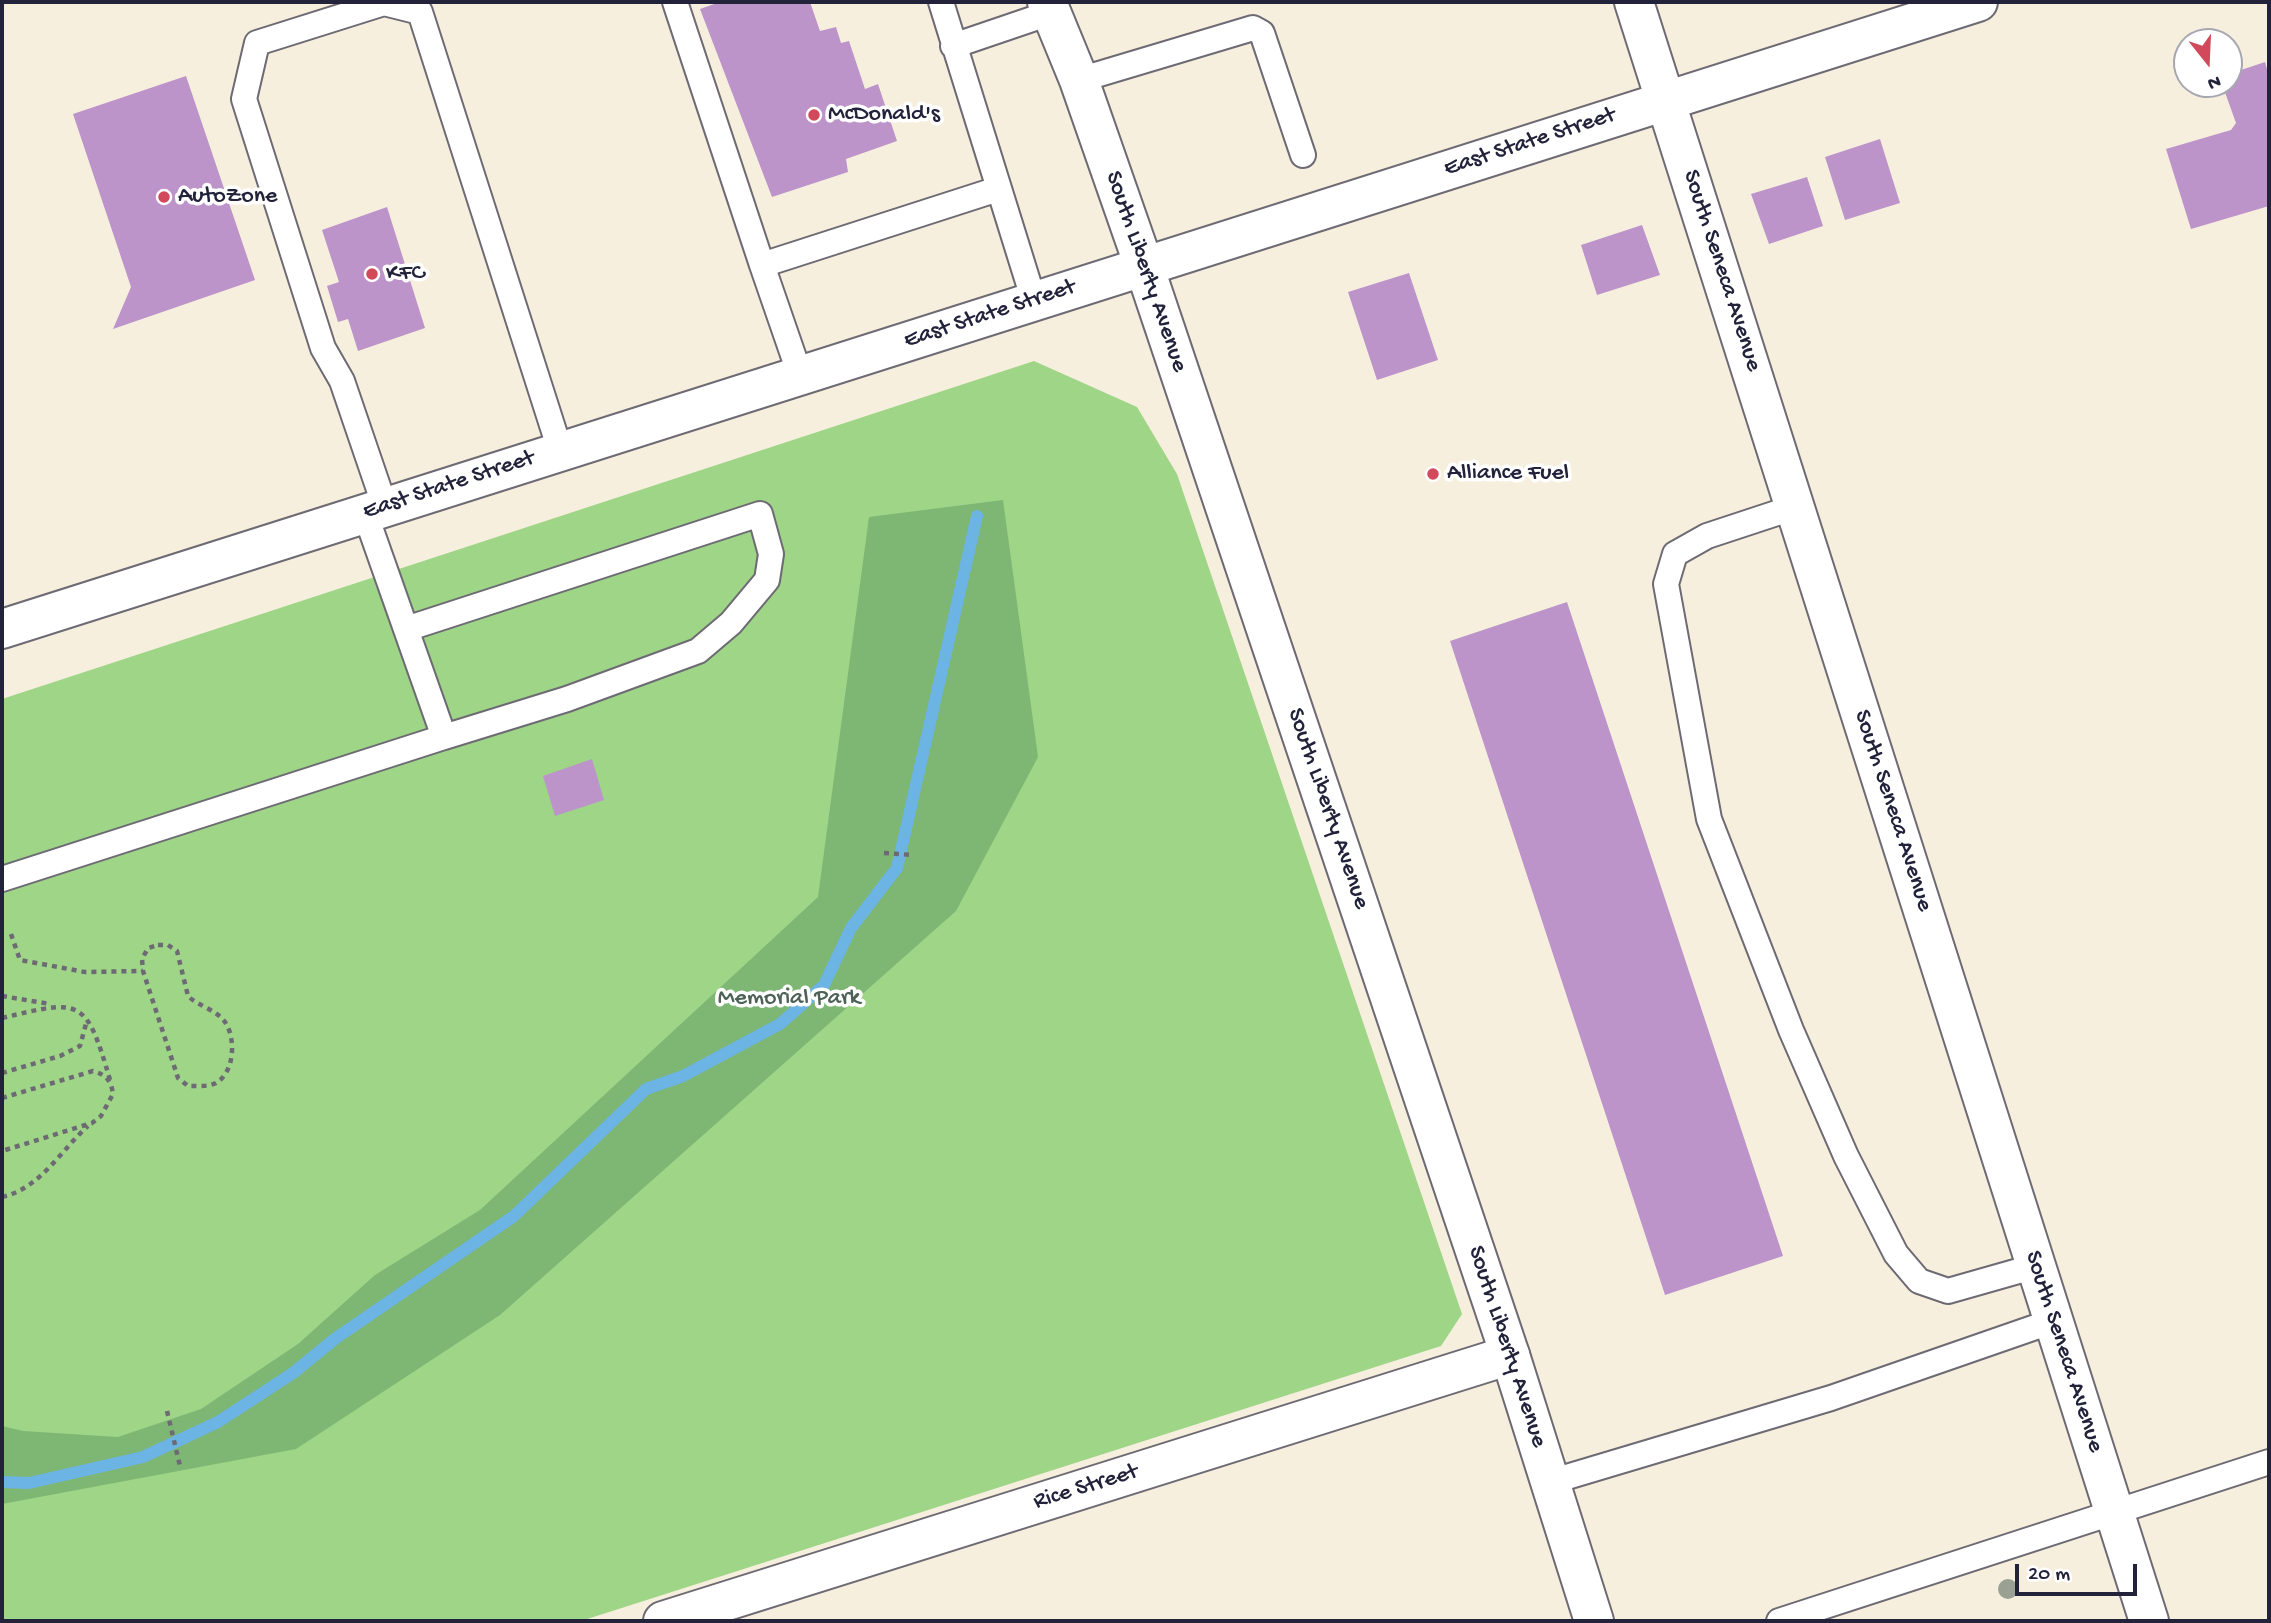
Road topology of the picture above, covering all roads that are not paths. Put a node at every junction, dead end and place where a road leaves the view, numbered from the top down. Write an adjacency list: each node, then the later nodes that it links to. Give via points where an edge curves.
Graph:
1 (675, 2): 12 (lane)
2 (941, 2): 7 (lane)
3 (1634, 2): 9 (main road, South Seneca Avenue)
4 (1978, 2): 6 (main road, East State Street)
5 (1049, 8): 7 (lane); 8 (main road, South Liberty Avenue)
6 (1928, 9): 9 (main road, East State Street)
7 (953, 46): 11 (lane)
8 (1079, 80): 10 (lane, via 1253,28 1262,33); 13 (main road, South Liberty Avenue)
9 (1666, 100): 13 (main road, East State Street); 17 (main road, South Seneca Avenue)
10 (1303, 155)
11 (998, 189): 12 (lane); 14 (lane)
12 (762, 265): 15 (lane)
13 (1144, 266): 14 (main road, East State Street); 25 (main road, South Liberty Avenue)
14 (1034, 301): 15 (main road, East State Street)
15 (800, 375): 16 (main road, East State Street)
16 (560, 450): 18 (main road, East State Street); 18 (lane, via 420,12 384,3 257,43 244,99 323,348 342,381)
17 (1795, 507): 23 (main road, South Seneca Avenue); 23 (lane, via 1707,536 1675,554 1666,584 1709,820 1791,1030 1846,1156 1896,1254 1919,1281 1948,1291)
18 (375, 510): 19 (main road, East State Street); 20 (lane)
19 (2, 629)
20 (405, 629): 21 (lane); 21 (lane, via 760,514 771,554 767,580 731,623 698,651)
21 (444, 737): 22 (lane)
22 (2, 878)
23 (2036, 1266): 24 (main road, South Seneca Avenue)
24 (2053, 1321): 27 (lane, via 1841,1395); 28 (main road, South Seneca Avenue)
25 (1510, 1354): 27 (main road, South Liberty Avenue); 29 (main road, Rice Street)
26 (2269, 1462): 28 (lane)
27 (1550, 1482): 30 (main road, South Liberty Avenue)
28 (2114, 1512): 31 (lane); 32 (main road, South Seneca Avenue)
29 (663, 1621)
30 (1594, 1621)
31 (1779, 1621)
32 (2149, 1621)

